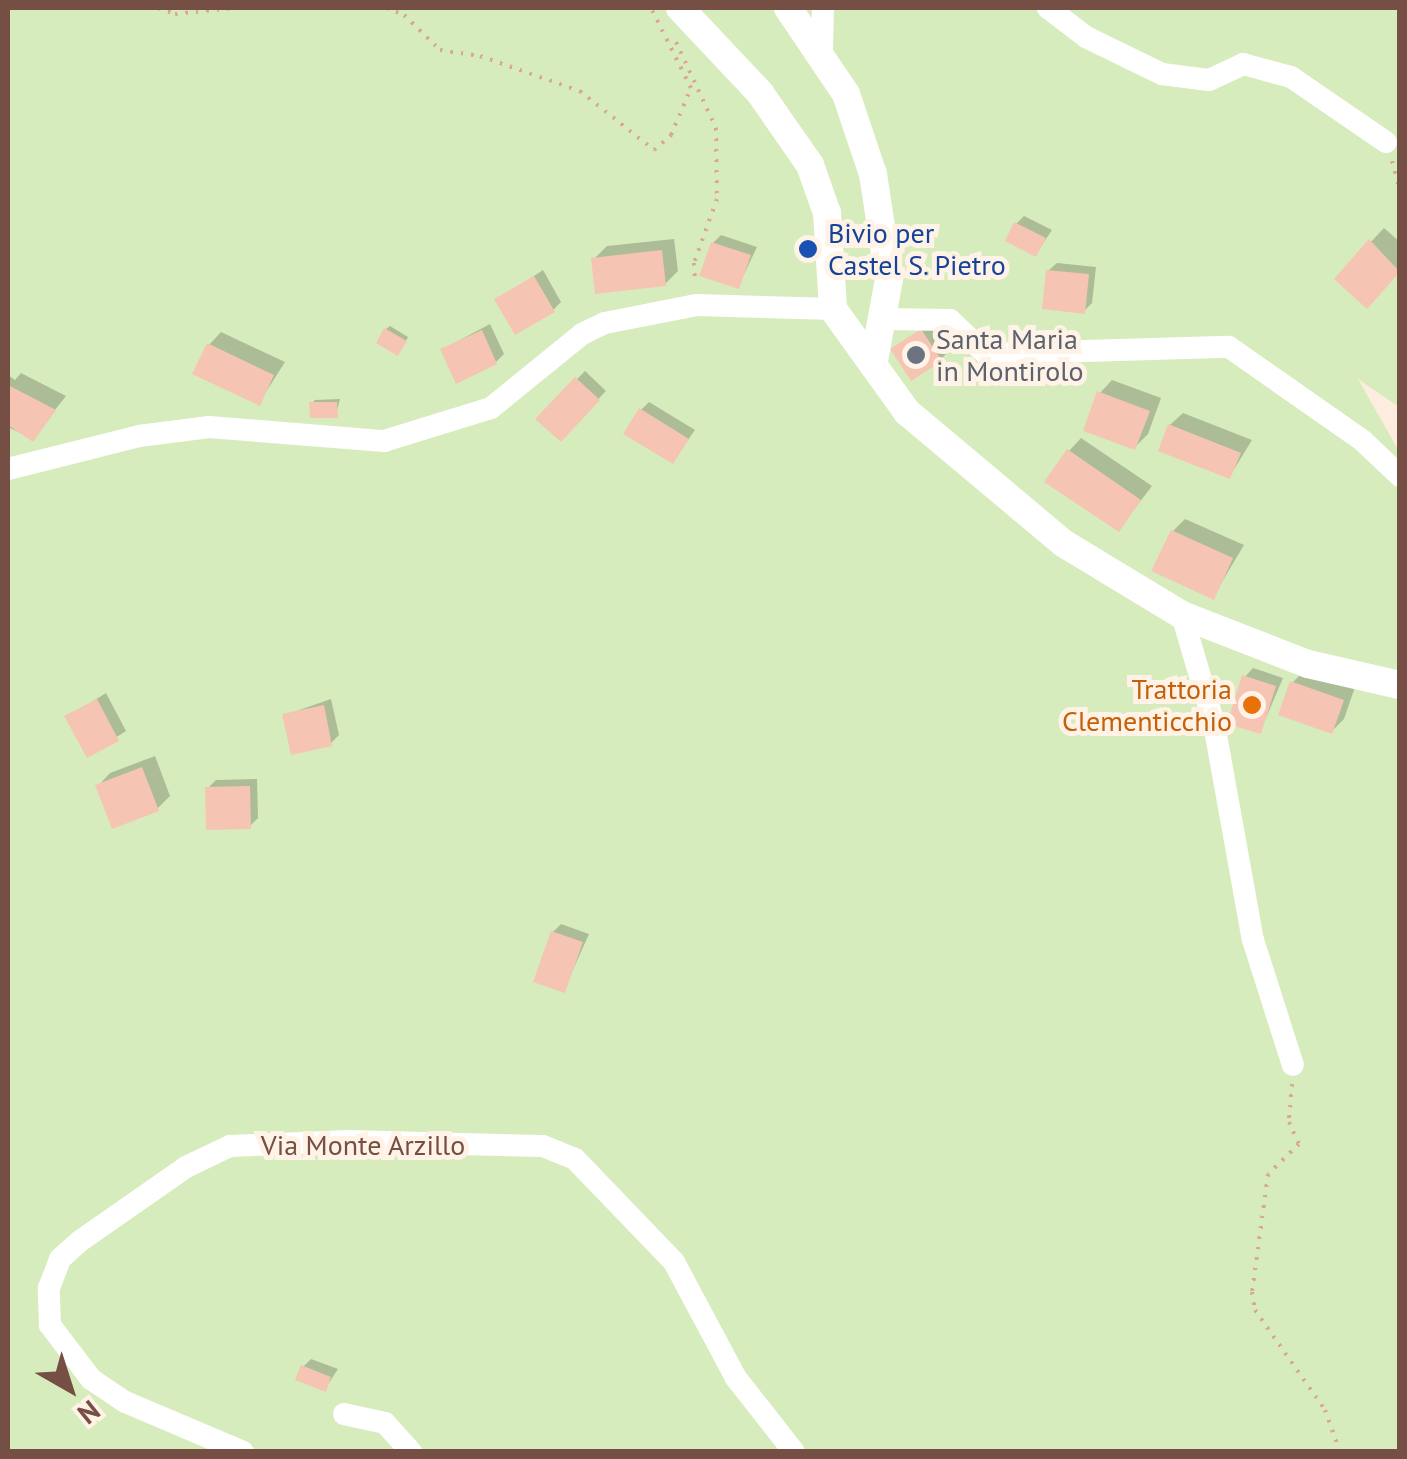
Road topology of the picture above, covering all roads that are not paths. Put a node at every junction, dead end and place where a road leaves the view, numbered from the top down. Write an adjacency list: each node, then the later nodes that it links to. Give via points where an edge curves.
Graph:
1 (680, 8): 7 (street, via 760,93 810,166 826,202)
2 (788, 8): 5 (street)
3 (824, 8): 5 (street)
4 (1048, 8): 6 (street, via 1086,37 1162,74 1209,80 1243,64 1292,77)
5 (822, 51): 8 (street, via 855,114 873,174 889,265)
6 (1386, 142)
7 (834, 309): 9 (street); 10 (street, via 655,310 582,334 492,408 438,430 384,441 209,427 120,440)
8 (882, 319): 9 (street); 11 (street, via 950,320 986,354 1229,347 1363,441)
9 (874, 362): 12 (street, via 907,412 1016,506)
10 (8, 469)
11 (1400, 476)
12 (1182, 615): 13 (street, via 1357,678); 14 (street, via 1214,724 1253,940)
13 (1400, 685)
14 (1293, 1064)
15 (344, 1414): 17 (street, via 386,1423)
16 (243, 1452): 18 (street, Via Monte Arzillo, via 142,1410 91,1379 50,1324 49,1288 60,1260 80,1241 186,1167 230,1146 348,1141 544,1146 575,1159 674,1262 736,1378)
17 (410, 1452)
18 (794, 1452)

